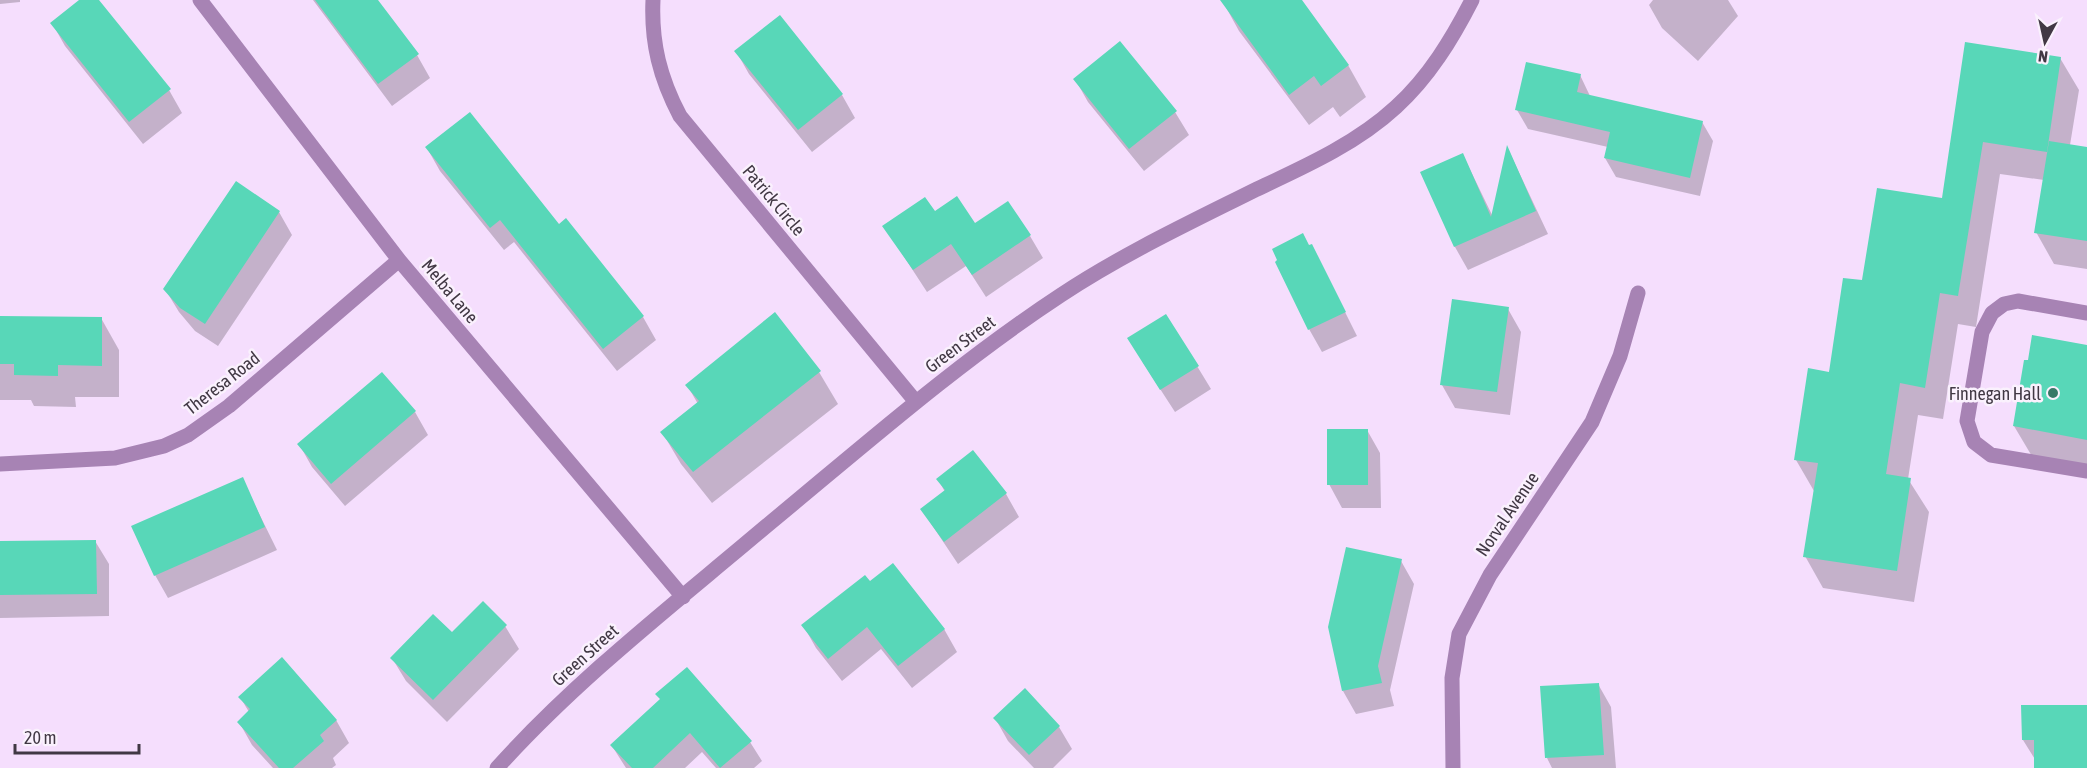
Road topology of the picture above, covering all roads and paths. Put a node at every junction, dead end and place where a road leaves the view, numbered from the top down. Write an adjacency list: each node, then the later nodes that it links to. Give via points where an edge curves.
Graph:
1 (200, 0): 4 (street, Melba Lane)
2 (653, 0): 7 (street, Patrick Circle, via 654,49 680,116)
3 (1472, 0): 7 (street, Green Street, via 1426,76 1365,131 1120,259 994,341)
4 (399, 260): 8 (street, Theresa Road, via 229,406 188,435 115,458); 10 (street, Melba Lane)
5 (1638, 293): 12 (street, Norval Avenue, via 1620,356 1592,422 1464,620 1452,670)
6 (2087, 314): 9 (street, via 2018,301 2004,304 1992,313 1982,332 1967,421 1974,442 1991,455)
7 (916, 402): 10 (street, Green Street)
8 (0, 464)
9 (2087, 471)
10 (682, 597): 11 (street, Green Street, via 560,704)
11 (497, 768)
12 (1453, 768)

